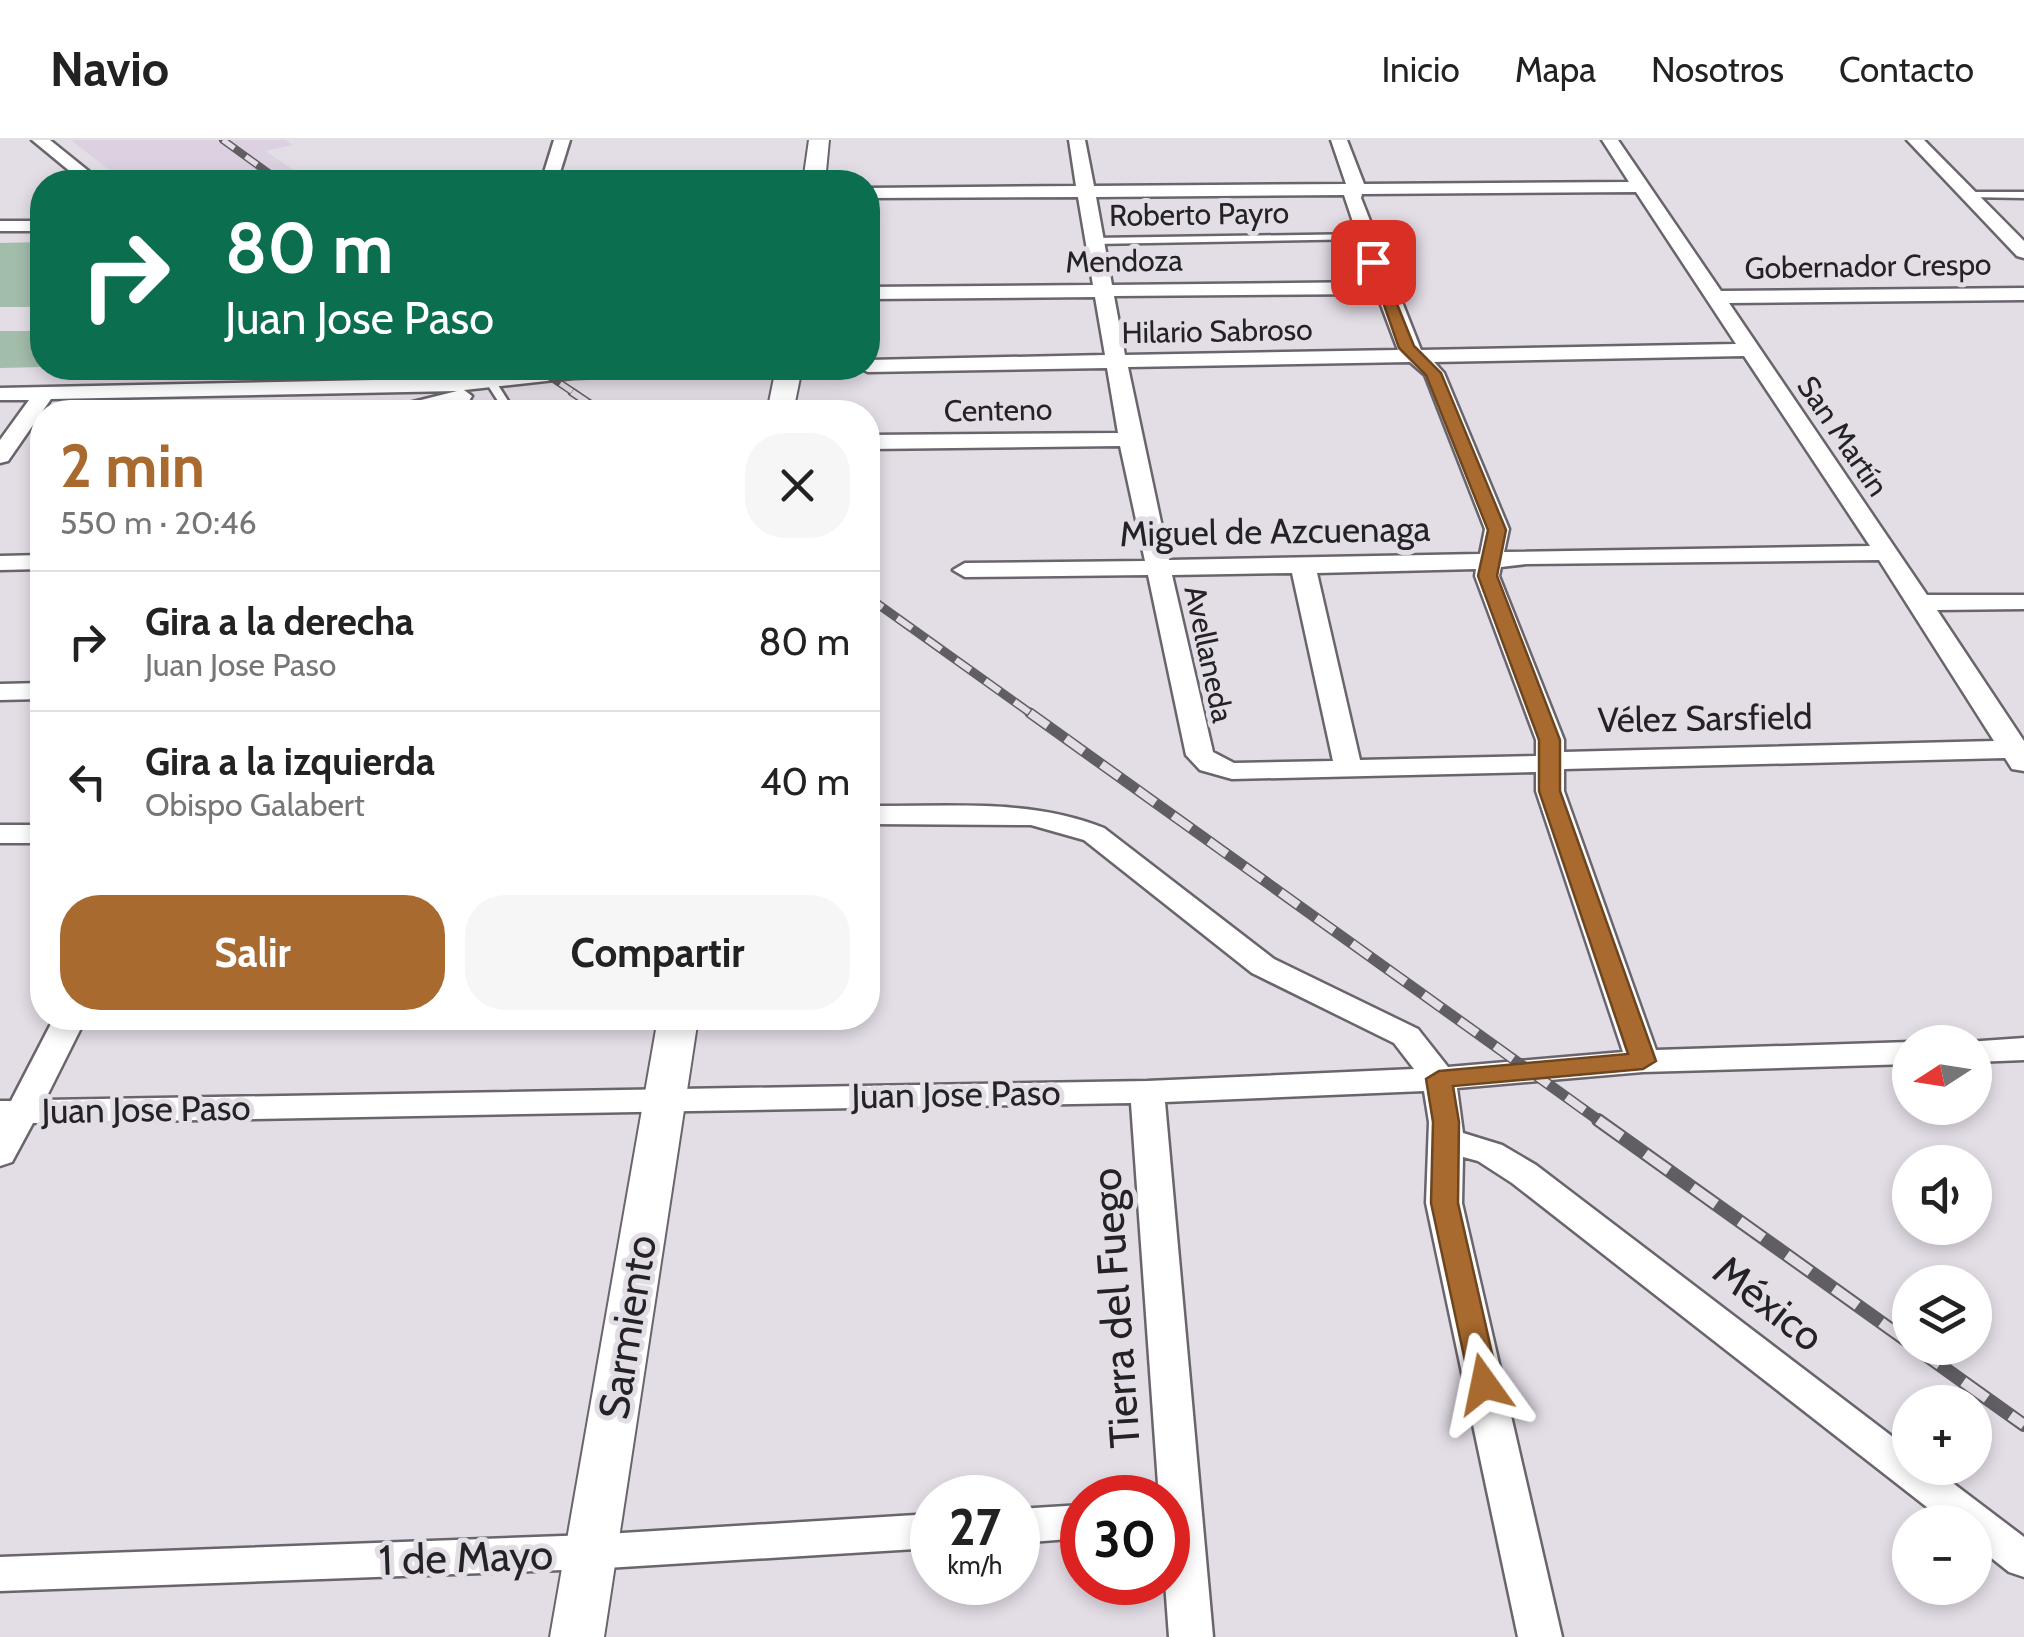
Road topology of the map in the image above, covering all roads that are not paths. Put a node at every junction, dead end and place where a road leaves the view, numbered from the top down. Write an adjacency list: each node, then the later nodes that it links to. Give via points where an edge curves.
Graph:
1 (40, 140): 8 (street)
2 (562, 140): 9 (street)
3 (819, 140): 10 (street)
4 (1077, 140): 13 (street, Avellaneda)
5 (1339, 140): 12 (street)
6 (1610, 140): 11 (street, San Martín)
7 (1914, 140): 15 (street)
8 (78, 170)
9 (553, 170)
10 (815, 170)
11 (1640, 187): 12 (street); 26 (street, San Martín)
12 (1352, 191): 13 (street); 19 (street)
13 (1084, 192): 14 (street); 20 (street, Avellaneda)
14 (880, 193)
15 (1968, 195): 16 (lane); 21 (street)
16 (2024, 195)
17 (0, 226): 18 (street)
18 (30, 226)
19 (1365, 237): 20 (lane, Roberto Payro); 22 (street)
20 (1094, 241): 23 (street, Avellaneda)
21 (2024, 252)
22 (1382, 288): 23 (street, Mendoza); 28 (street, via 1407,348)
23 (1103, 291): 24 (street, Mendoza); 29 (street, Avellaneda)
24 (880, 293)
25 (2024, 294): 26 (street, Gobernador Crespo)
26 (1712, 297): 27 (street, San Martín)
27 (1748, 350): 28 (street, Hilario Sabroso); 43 (street, San Martín)
28 (1418, 356): 29 (street, Hilario Sabroso); 44 (street, via 1434,373 1497,530)
29 (1116, 363): 30 (street, Hilario Sabroso); 40 (street, Avellaneda)
30 (880, 366)
31 (273, 380): 34 (street)
32 (522, 380): 33 (street)
33 (494, 388): 37 (street); 38 (lane)
34 (45, 393): 35 (street); 36 (street)
35 (0, 394)
36 (40, 400)
37 (448, 400)
38 (502, 400)
39 (30, 414): 42 (street)
40 (1130, 439): 41 (street, Centeno); 48 (street, Avellaneda)
41 (880, 442)
42 (0, 456)
43 (1885, 553): 44 (street, Miguel de Azcuenaga); 51 (street, San Martín)
44 (1493, 560): 47 (street, Miguel de Azcuenaga); 55 (street, via 1488,576 1550,740)
45 (30, 562): 46 (street)
46 (0, 563)
47 (1304, 566): 48 (street, Miguel de Azcuenaga); 57 (street)
48 (1160, 568): 49 (street, Miguel de Azcuenaga); 56 (street, Avellaneda, via 1200,754)
49 (965, 570)
50 (2024, 602): 51 (street)
51 (1920, 603): 54 (street, San Martín)
52 (30, 691): 53 (street)
53 (0, 692)
54 (2020, 755): 55 (street, Vélez Sarsfield)
55 (1552, 762): 57 (street, Vélez Sarsfield); 66 (street, via 1550,791)
56 (1210, 764): 57 (street, Vélez Sarsfield, via 1232,771)
57 (1348, 768)
58 (880, 815): 67 (street, via 1030,816 1094,834 1262,966 1406,1036)
59 (0, 834): 60 (street)
60 (30, 834)
61 (62, 1030): 70 (street)
62 (676, 1030): 69 (street, Sarmiento)
63 (2024, 1050): 64 (street)
64 (1992, 1051)
65 (1892, 1054): 66 (street, Juan Jose Paso)
66 (1643, 1061): 67 (street, Juan Jose Paso)
67 (1439, 1079): 68 (street, Juan Jose Paso); 71 (street)
68 (1147, 1092): 69 (street, Juan Jose Paso); 73 (street, Tierra del Fuego)
69 (665, 1097): 70 (street, Juan Jose Paso); 75 (street, Sarmiento)
70 (11, 1111): 72 (street)
71 (1446, 1140): 76 (street, México, via 1490,1153 1524,1174); 81 (street, via 1444,1203)
72 (0, 1154)
73 (1170, 1475)
74 (910, 1532): 75 (street, 1 de Mayo)
75 (590, 1552): 77 (street, 1 de Mayo); 79 (street, Sarmiento)
76 (2024, 1560)
77 (0, 1574)
78 (1186, 1605): 80 (street, Tierra del Fuego)
79 (577, 1637)
80 (1190, 1637)
81 (1540, 1637)

